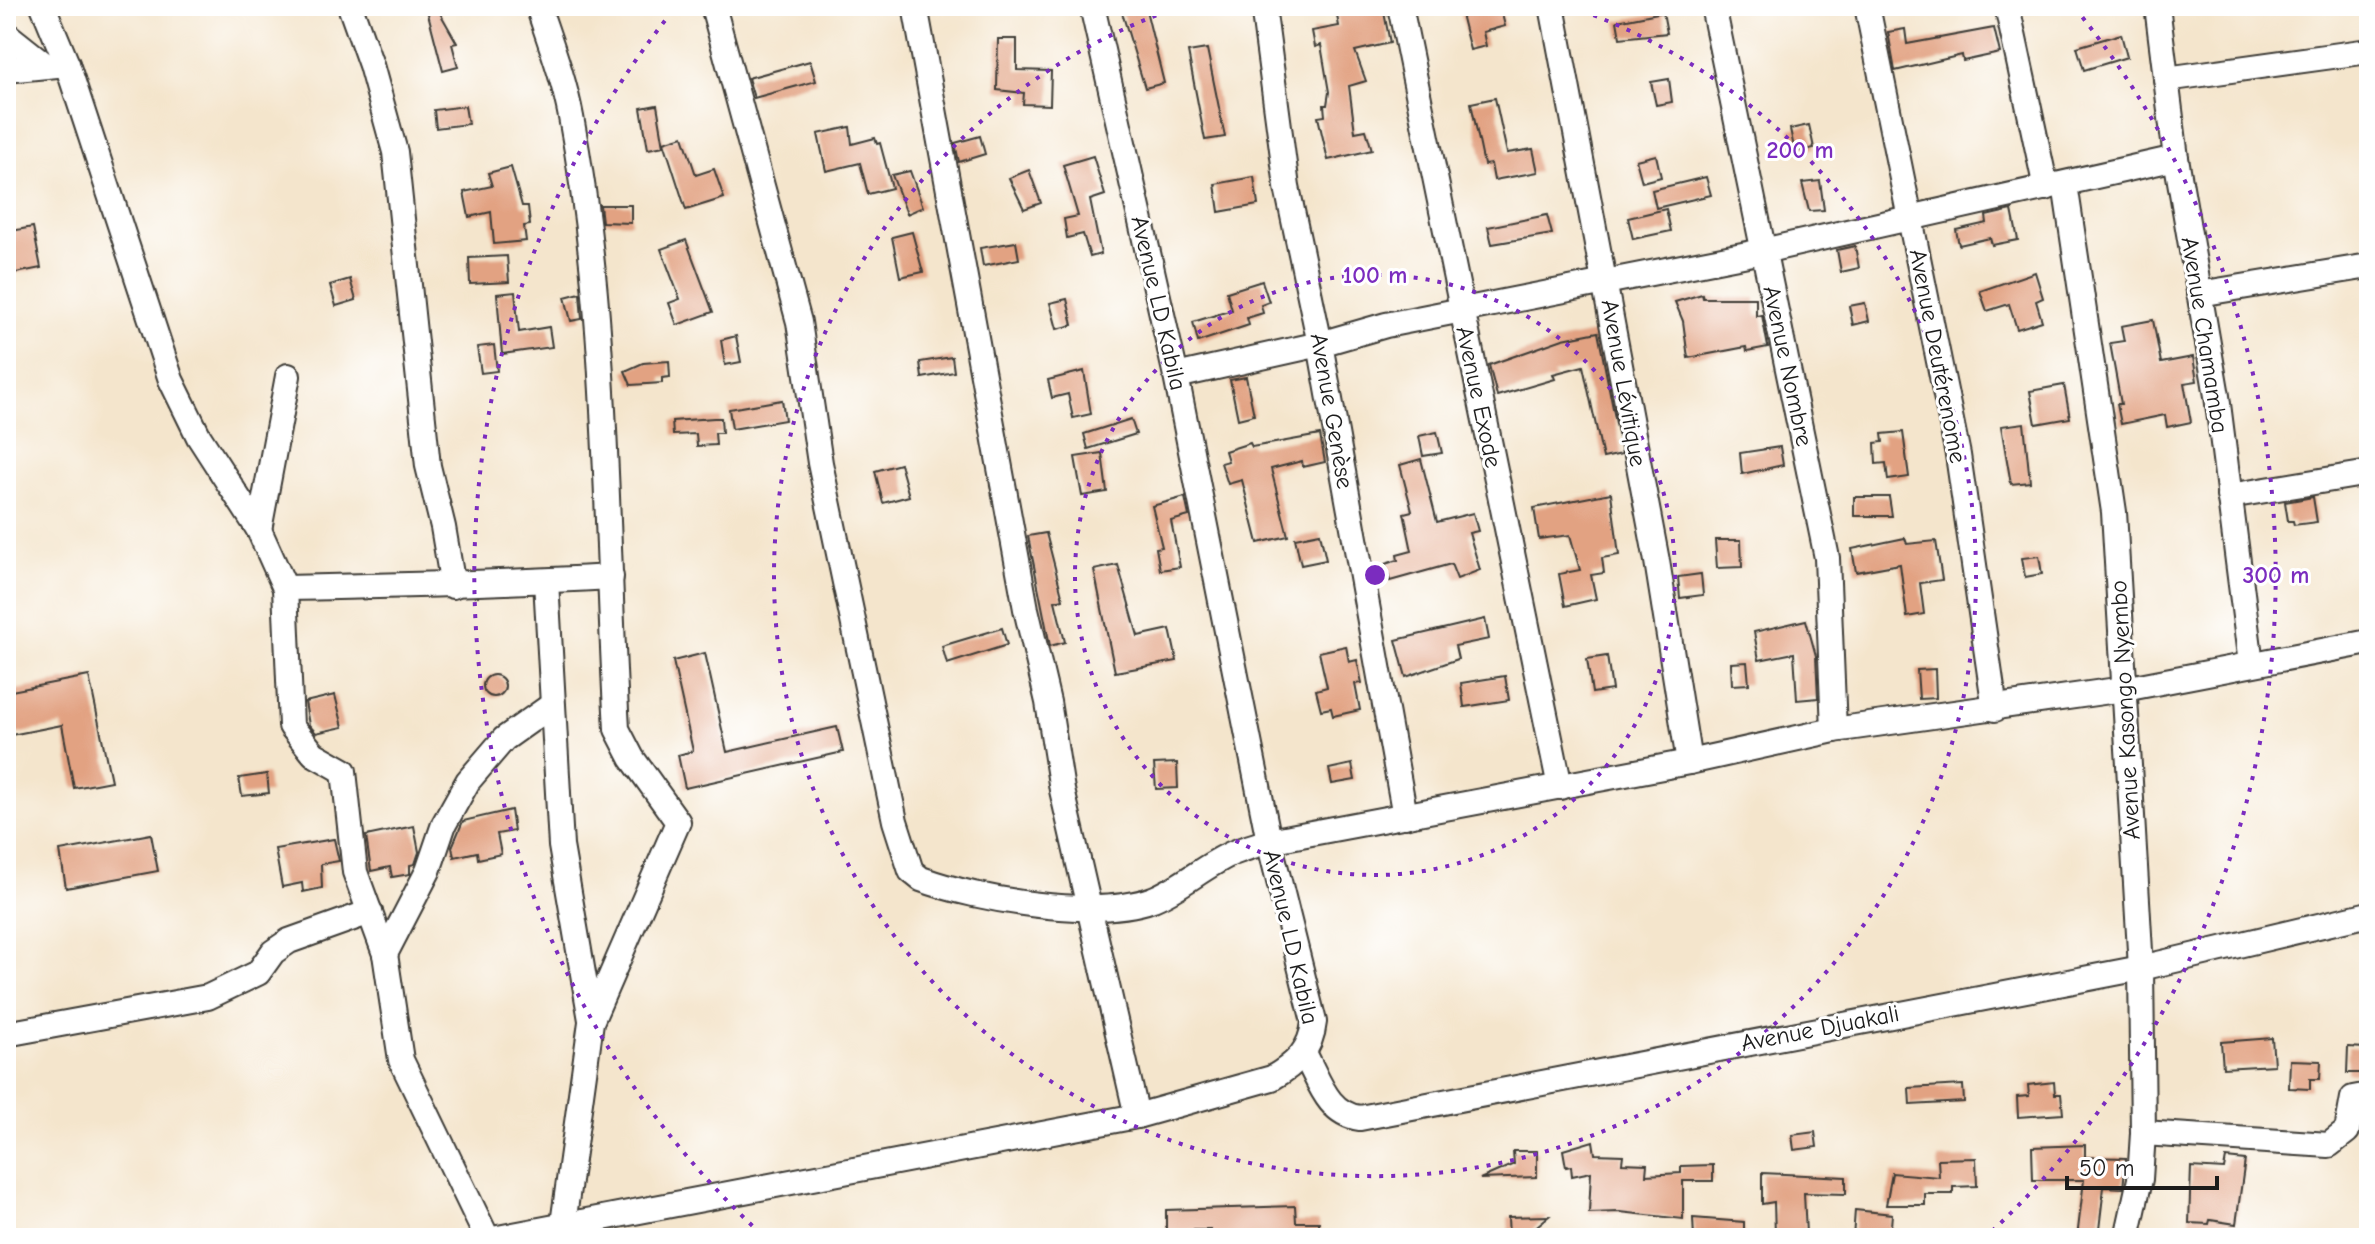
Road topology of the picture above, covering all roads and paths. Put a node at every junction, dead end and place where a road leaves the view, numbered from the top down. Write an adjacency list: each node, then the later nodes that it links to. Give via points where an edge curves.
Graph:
1 (43, 6): 16 (street)
2 (350, 6): 35 (street, via 395,152 428,466)
3 (538, 6): 33 (street, via 571,114 584,200 606,434)
4 (713, 6): 47 (street, via 799,322 820,463 895,821 911,871 963,894 998,902)
5 (915, 6): 47 (street, via 1026,609)
6 (1092, 6): 29 (street, Avenue LD Kabila)
7 (1263, 6): 27 (street, Avenue Genèse, via 1287,187)
8 (1400, 6): 26 (street, Avenue Exode)
9 (1552, 6): 24 (street, Avenue Lévitique)
10 (1713, 6): 22 (street, Avenue Nombre)
11 (1867, 6): 21 (street, Avenue Deutérenome)
12 (2007, 6): 20 (street, Avenue Kasongo Nyembo)
13 (2157, 6): 18 (street, Avenue Chamamba)
14 (6, 34): 16 (street)
15 (2369, 51): 18 (street)
16 (56, 65): 17 (street); 32 (street, via 171,380 199,437)
17 (6, 70)
18 (2166, 79): 19 (street, Avenue Chamamba)
19 (2176, 158): 20 (street); 25 (street, Avenue Chamamba)
20 (2056, 186): 21 (street); 39 (street, Avenue Kasongo Nyembo, via 2114,512)
21 (1911, 219): 22 (street); 41 (street, Avenue Deutérenome, via 1958,455)
22 (1763, 251): 24 (street); 42 (street, Avenue Nombre, via 1827,558)
23 (2369, 266): 25 (street)
24 (1606, 283): 26 (street); 43 (street, Avenue Lévitique)
25 (2199, 294): 31 (street, Avenue Chamamba)
26 (1461, 309): 27 (street); 44 (street, Avenue Exode)
27 (1320, 344): 29 (street); 45 (street, Avenue Genèse)
28 (288, 376): 32 (street)
29 (1176, 376): 46 (street, Avenue LD Kabila)
30 (2369, 473): 31 (street)
31 (2229, 496): 38 (street, Avenue Chamamba)
32 (259, 530): 36 (street)
33 (611, 577): 34 (street); 52 (street, via 617,729 678,822)
34 (546, 581): 35 (street); 40 (street)
35 (453, 586): 36 (street)
36 (285, 588): 48 (street, via 291,726 314,754 344,771 355,872)
37 (2369, 642): 38 (street)
38 (2251, 664): 39 (street)
39 (2124, 689): 41 (street); 51 (street, Avenue Kasongo Nyembo)
40 (552, 705): 50 (street, via 504,739 468,781); 52 (street, via 561,846)
41 (1995, 709): 42 (street)
42 (1834, 730): 43 (street)
43 (1689, 762): 44 (street)
44 (1560, 787): 45 (street)
45 (1405, 816): 46 (street)
46 (1269, 841): 47 (street, via 1232,853 1150,900); 54 (street, Avenue LD Kabila, via 1314,1022)
47 (1090, 906): 56 (street)
48 (370, 912): 50 (street); 53 (street, via 289,941 258,973 208,997)
49 (2369, 914): 51 (street, Avenue Djuakali)
50 (385, 954): 59 (street, via 401,1060)
51 (2141, 968): 54 (street, Avenue Djuakali, via 1360,1118 1335,1109); 57 (street, Avenue Kasongo Nyembo)
52 (591, 1022): 58 (street)
53 (6, 1034)
54 (1304, 1053): 56 (street, Avenue LD Kabila, via 1272,1078)
55 (2369, 1095): 57 (street, via 2353,1098 2344,1137 2319,1147)
56 (1137, 1116): 58 (street, Avenue LD Kabila)
57 (2143, 1133): 61 (street, Avenue Kasongo Nyembo)
58 (563, 1224): 60 (street, Avenue LD Kabila)
59 (487, 1238)
60 (498, 1238)
61 (2127, 1238)

